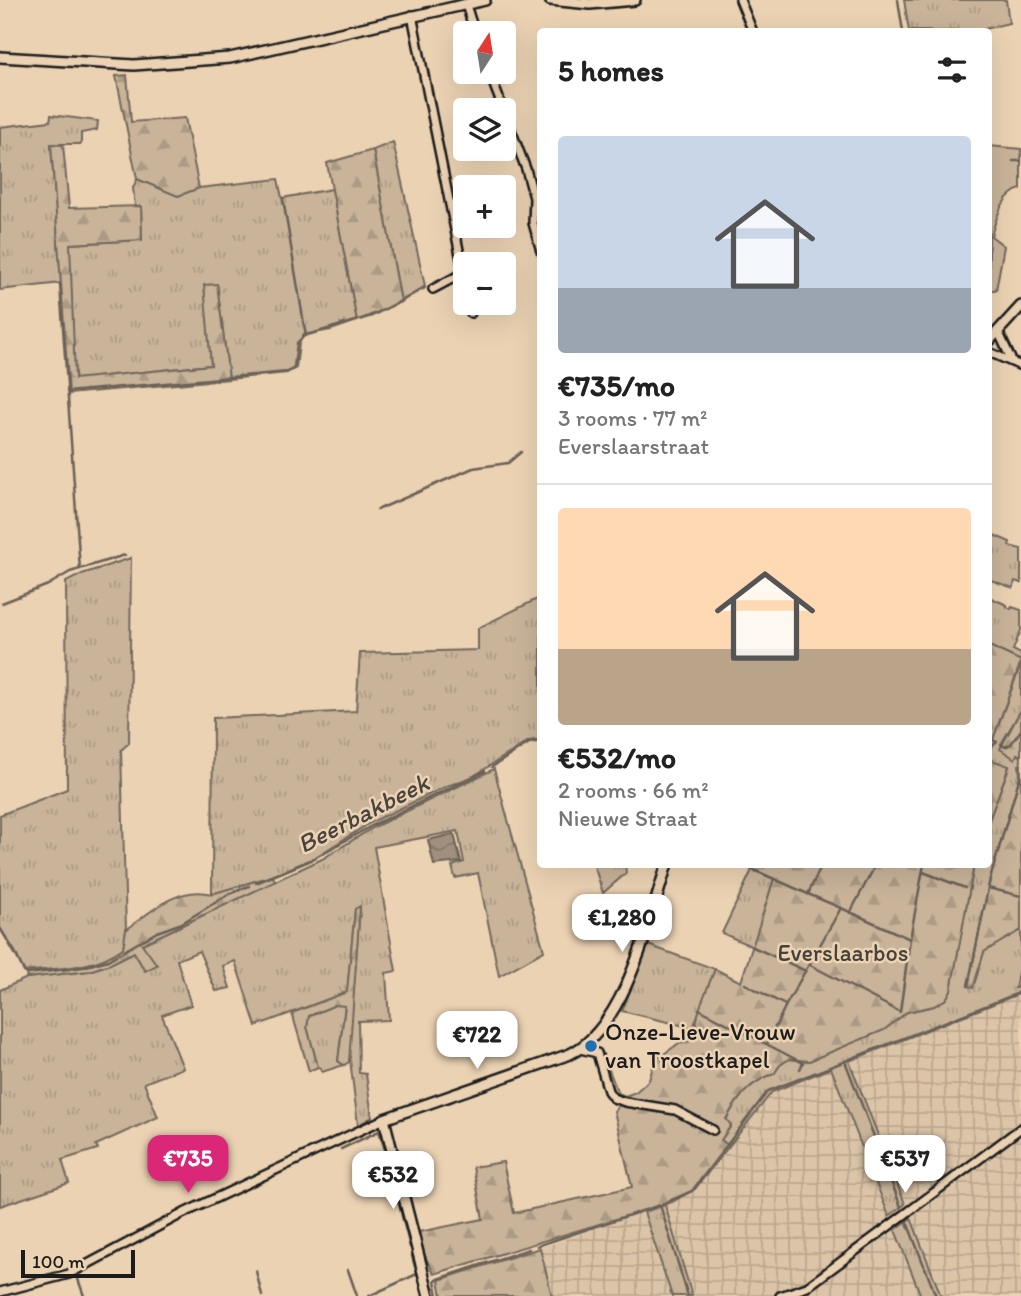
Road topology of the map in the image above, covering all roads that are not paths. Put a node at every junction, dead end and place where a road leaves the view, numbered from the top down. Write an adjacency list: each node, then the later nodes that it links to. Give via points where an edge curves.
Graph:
1 (485, 0): 6 (street)
2 (551, 0): 5 (street)
3 (635, 0): 5 (street)
4 (740, 0): 9 (street)
5 (619, 1)
6 (466, 5): 7 (street); 8 (street)
7 (412, 15): 10 (street, via 275,49 191,62 134,65); 13 (street)
8 (471, 21)
9 (751, 28)
10 (0, 57)
11 (494, 84): 12 (street, via 526,169)
12 (537, 237)
13 (459, 252)
14 (453, 278): 15 (street)
15 (433, 289)
16 (1021, 306): 17 (street)
17 (999, 331): 18 (street); 20 (street)
18 (992, 338)
19 (992, 353): 20 (street)
20 (1013, 361): 21 (street)
21 (1021, 366)
22 (666, 868): 23 (street, via 626,984)
23 (594, 1038): 24 (street); 25 (street)
24 (580, 1049): 25 (street); 26 (street)
25 (597, 1053): 28 (street, via 613,1098 675,1110)
26 (384, 1119): 30 (street, via 184,1213 69,1274); 31 (street)
27 (1021, 1128): 29 (street)
28 (713, 1130)
29 (807, 1287): 32 (street); 33 (street)
30 (0, 1292)
31 (429, 1296)
32 (780, 1296)
33 (811, 1296)

